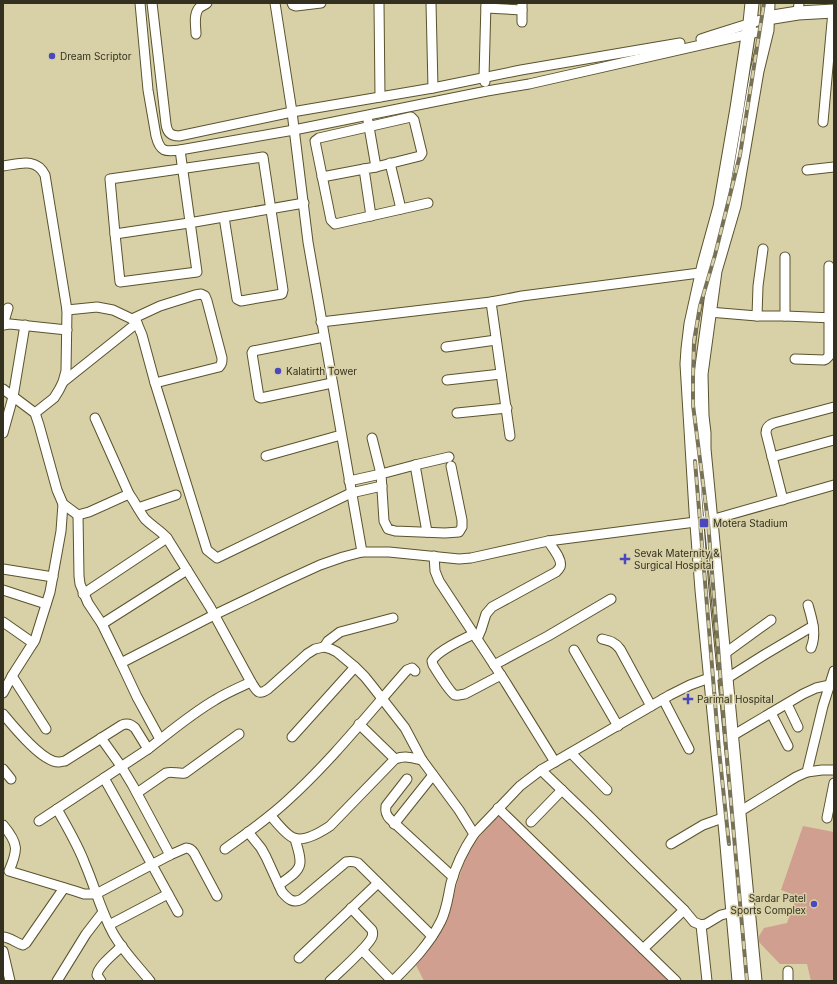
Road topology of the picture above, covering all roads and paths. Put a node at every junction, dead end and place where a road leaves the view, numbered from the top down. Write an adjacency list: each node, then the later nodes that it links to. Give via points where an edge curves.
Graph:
1 (140, 3): 30 (street, via 148,90 158,143 167,152)
2 (152, 3): 25 (street, via 166,124 170,134 179,136)
3 (207, 3): 18 (street, via 197,13)
4 (275, 3): 25 (street)
5 (292, 3): 6 (street, via 296,6)
6 (321, 3)
7 (379, 3): 24 (street)
8 (431, 3): 22 (street)
9 (752, 3): 17 (street)
10 (768, 3): 16 (street)
11 (486, 5): 12 (street); 20 (street)
12 (522, 6): 15 (street)
13 (798, 8): 14 (street); 16 (street)
14 (833, 11): 19 (street)
15 (522, 22)
16 (767, 24): 17 (street); 50 (street, via 734,206)
17 (749, 29): 20 (street, via 668,46); 23 (street, via 529,84); 50 (street)
18 (196, 34)
19 (832, 47): 21 (street)
20 (484, 77): 22 (street); 23 (street)
21 (830, 86): 27 (street)
22 (433, 88): 24 (street)
23 (487, 91): 26 (street)
24 (380, 97): 25 (street)
25 (292, 112): 29 (street)
26 (368, 115): 28 (street); 29 (street)
27 (823, 122)
28 (369, 127): 31 (street, via 411,117 414,120 422,154); 33 (street); 38 (street, via 315,141)
29 (294, 130): 30 (street); 39 (street)
30 (180, 150): 35 (street)
31 (390, 163): 33 (street); 42 (street)
32 (3, 166): 53 (street, via 31,163 38,165 45,174)
33 (376, 167): 36 (street)
34 (834, 167): 37 (street)
35 (182, 168): 41 (street, via 263,157); 45 (street); 46 (street, via 110,179)
36 (364, 169): 38 (street); 43 (street)
37 (807, 170)
38 (322, 177): 43 (street, via 331,220 335,224)
39 (304, 203): 41 (street); 59 (street)
40 (428, 203): 42 (street)
41 (271, 209): 44 (street); 44 (street, via 282,294 241,301 237,299)
42 (401, 209): 43 (street)
43 (371, 216)
44 (224, 217): 45 (street)
45 (189, 223): 46 (street); 46 (street, via 196,272 120,282)
46 (115, 234)
47 (763, 250): 55 (street)
48 (785, 257): 56 (street)
49 (829, 266): 57 (street)
50 (709, 272): 51 (street); 54 (street); 99 (street, via 691,324 687,364)
51 (491, 302): 59 (street); 64 (street)
52 (8, 308): 60 (street)
53 (67, 310): 58 (street, via 97,307 113,310); 62 (street)
54 (709, 312): 55 (street); 98 (street, via 701,374 704,448)
55 (757, 316): 56 (street)
56 (785, 316): 57 (street)
57 (831, 318): 66 (street, via 828,357 824,360)
58 (135, 321): 69 (street); 70 (street, via 142,335); 70 (street, via 160,306 195,295 205,296 207,301 222,358 221,365)
59 (321, 322): 63 (street)
60 (3, 325): 61 (street)
61 (25, 325): 62 (street); 73 (street)
62 (67, 330): 69 (street, via 66,371)
63 (324, 337): 71 (street); 71 (street, via 252,351 259,397)
64 (496, 340): 65 (street); 67 (street)
65 (446, 347)
66 (795, 359)
67 (501, 374): 68 (street); 75 (street)
68 (447, 380)
69 (63, 382): 76 (street, via 54,398)
70 (155, 383): 91 (street, via 207,550 217,558)
71 (332, 383): 80 (street)
72 (3, 389): 73 (street)
73 (13, 397): 76 (street); 79 (street)
74 (834, 407): 85 (street, via 768,426 766,433)
75 (507, 408): 77 (street); 81 (street)
76 (35, 413): 95 (street)
77 (457, 413)
78 (95, 418): 92 (street)
79 (3, 433)
80 (341, 435): 84 (street); 88 (street)
81 (510, 436)
82 (372, 438): 87 (street)
83 (834, 440): 85 (street)
84 (266, 456)
85 (772, 457): 94 (street)
86 (415, 465): 87 (street); 100 (street); 100 (street, via 450,462 458,497 462,520 459,532)
87 (381, 474): 88 (street); 90 (street)
88 (349, 481): 91 (street)
89 (834, 485): 94 (street)
90 (382, 486): 91 (street); 100 (street, via 384,521 388,529 395,532)
91 (351, 493): 103 (street)
92 (129, 494): 96 (street); 97 (street)
93 (176, 495): 96 (street)
94 (783, 500): 98 (street)
95 (63, 504): 97 (street); 107 (street)
96 (138, 508): 101 (street)
97 (78, 515): 109 (street, via 79,576)
98 (711, 520): 99 (street); 125 (street)
99 (697, 522): 102 (street); 133 (street)
100 (427, 532)
101 (167, 538): 106 (street); 109 (street)
102 (548, 542): 104 (street, via 471,558); 119 (street, via 560,558 560,568 492,607 486,614 482,630)
103 (362, 552): 104 (street); 113 (street, via 320,565)
104 (434, 556): 119 (street, via 439,581)
105 (3, 569): 107 (street)
106 (187, 570): 113 (street); 117 (street)
107 (53, 577): 111 (street)
108 (3, 590): 111 (street)
109 (83, 594): 117 (street)
110 (611, 599): 127 (street)
111 (46, 604): 121 (street)
112 (808, 605): 118 (street)
113 (214, 615): 126 (street); 135 (street)
114 (393, 618): 122 (street, via 340,632 328,641)
115 (771, 620): 125 (street)
116 (3, 622): 121 (street)
117 (102, 624): 126 (street)
118 (813, 626): 123 (street, via 814,642); 132 (street)
119 (475, 637): 127 (street); 131 (street, via 440,653 432,661 433,665 455,695 465,694)
120 (602, 639): 141 (street, via 616,643)
121 (33, 643): 134 (street)
122 (324, 648): 128 (street, via 337,652); 135 (street, via 315,649 308,654 263,693 258,692)
123 (811, 648)
124 (574, 650): 145 (street)
125 (724, 654): 132 (street)
126 (121, 663): 152 (street)
127 (494, 665): 131 (street)
128 (355, 667): 138 (street); 150 (street)
129 (415, 671): 138 (street, via 412,668 407,670)
130 (834, 671): 136 (street)
131 (501, 675): 159 (street)
132 (726, 675): 133 (street); 149 (street)
133 (711, 677): 139 (street); 177 (street)
134 (8, 680): 137 (street); 147 (street)
135 (251, 682): 152 (street, via 214,700)
136 (830, 685): 140 (street, via 816,688); 164 (street)
137 (3, 693)
138 (382, 698): 144 (street); 158 (street, via 405,728)
139 (663, 699): 141 (street); 155 (street)
140 (787, 704): 142 (street); 146 (street)
141 (651, 706): 145 (street)
142 (771, 713): 149 (street); 153 (street)
143 (3, 714): 151 (street, via 24,739 52,760 59,762 65,761)
144 (360, 724): 157 (street); 176 (street, via 308,782)
145 (618, 726): 156 (street)
146 (798, 727)
147 (46, 729)
148 (239, 734): 172 (street, via 185,773 166,773)
149 (732, 736): 175 (street)
150 (292, 737)
151 (101, 738): 154 (street, via 122,725 132,725); 160 (street)
152 (160, 739): 154 (street)
153 (788, 746)
154 (148, 749): 160 (street)
155 (689, 749)
156 (571, 753): 159 (street); 171 (street)
157 (395, 759): 158 (street, via 407,756); 185 (street, via 330,826 312,836)
158 (422, 760): 165 (street)
159 (555, 762): 162 (street)
160 (121, 766): 166 (street); 172 (street)
161 (3, 769): 167 (street)
162 (541, 770): 170 (street); 173 (street)
163 (834, 770): 164 (street)
164 (807, 772): 175 (street)
165 (433, 775): 181 (street); 184 (street)
166 (104, 778): 174 (street); 189 (street)
167 (11, 779)
168 (407, 779): 181 (street, via 386,806 386,815)
169 (834, 783): 178 (street)
170 (562, 790): 180 (street); 199 (street)
171 (607, 790)
172 (137, 793): 188 (street)
173 (498, 808): 184 (street); 208 (street)
174 (57, 809): 179 (street); 194 (street, via 85,863)
175 (739, 812): 177 (street); 198 (street)
176 (271, 816): 183 (street); 185 (street)
177 (724, 817): 186 (street, via 702,825); 202 (street)
178 (827, 818)
179 (39, 821)
180 (531, 822)
181 (394, 824): 190 (street)
182 (3, 825): 193 (street, via 14,840 16,849 15,858 8,871)
183 (248, 832): 187 (street); 192 (street, via 266,857)
184 (474, 834): 190 (street, via 463,850)
185 (295, 839): 192 (street, via 299,868)
186 (671, 844)
187 (225, 849)
188 (170, 855): 189 (street); 196 (street, via 186,848 192,850)
189 (151, 865): 194 (street); 195 (street)
190 (453, 877): 205 (street, via 448,903)
191 (378, 883): 192 (street, via 358,863 350,861 297,902 285,896); 197 (street); 205 (street)
192 (279, 885)
193 (64, 888): 194 (street, via 84,894); 206 (street, via 26,943 23,945)
194 (96, 894): 200 (street)
195 (168, 894): 201 (street); 203 (street)
196 (217, 896)
197 (352, 908): 209 (street, via 373,934); 211 (street)
198 (748, 909): 202 (street); 222 (street)
199 (684, 910): 204 (street, via 694,922); 208 (street)
200 (103, 912): 203 (street); 215 (street)
201 (178, 912)
202 (733, 912): 204 (street); 221 (street)
203 (109, 925): 207 (street)
204 (701, 925): 220 (street)
205 (432, 936): 218 (street, via 419,954)
206 (3, 937)
207 (122, 946): 213 (street); 216 (street, via 97,972)
208 (643, 949): 219 (street)
209 (362, 950): 217 (street); 218 (street)
210 (3, 951): 214 (street)
211 (299, 958)
212 (788, 971): 223 (street)
213 (144, 979)
214 (10, 981)
215 (57, 981)
216 (101, 981)
217 (330, 981)
218 (392, 981)
219 (676, 981)
220 (707, 981)
221 (739, 981)
222 (755, 981)
223 (788, 981)

